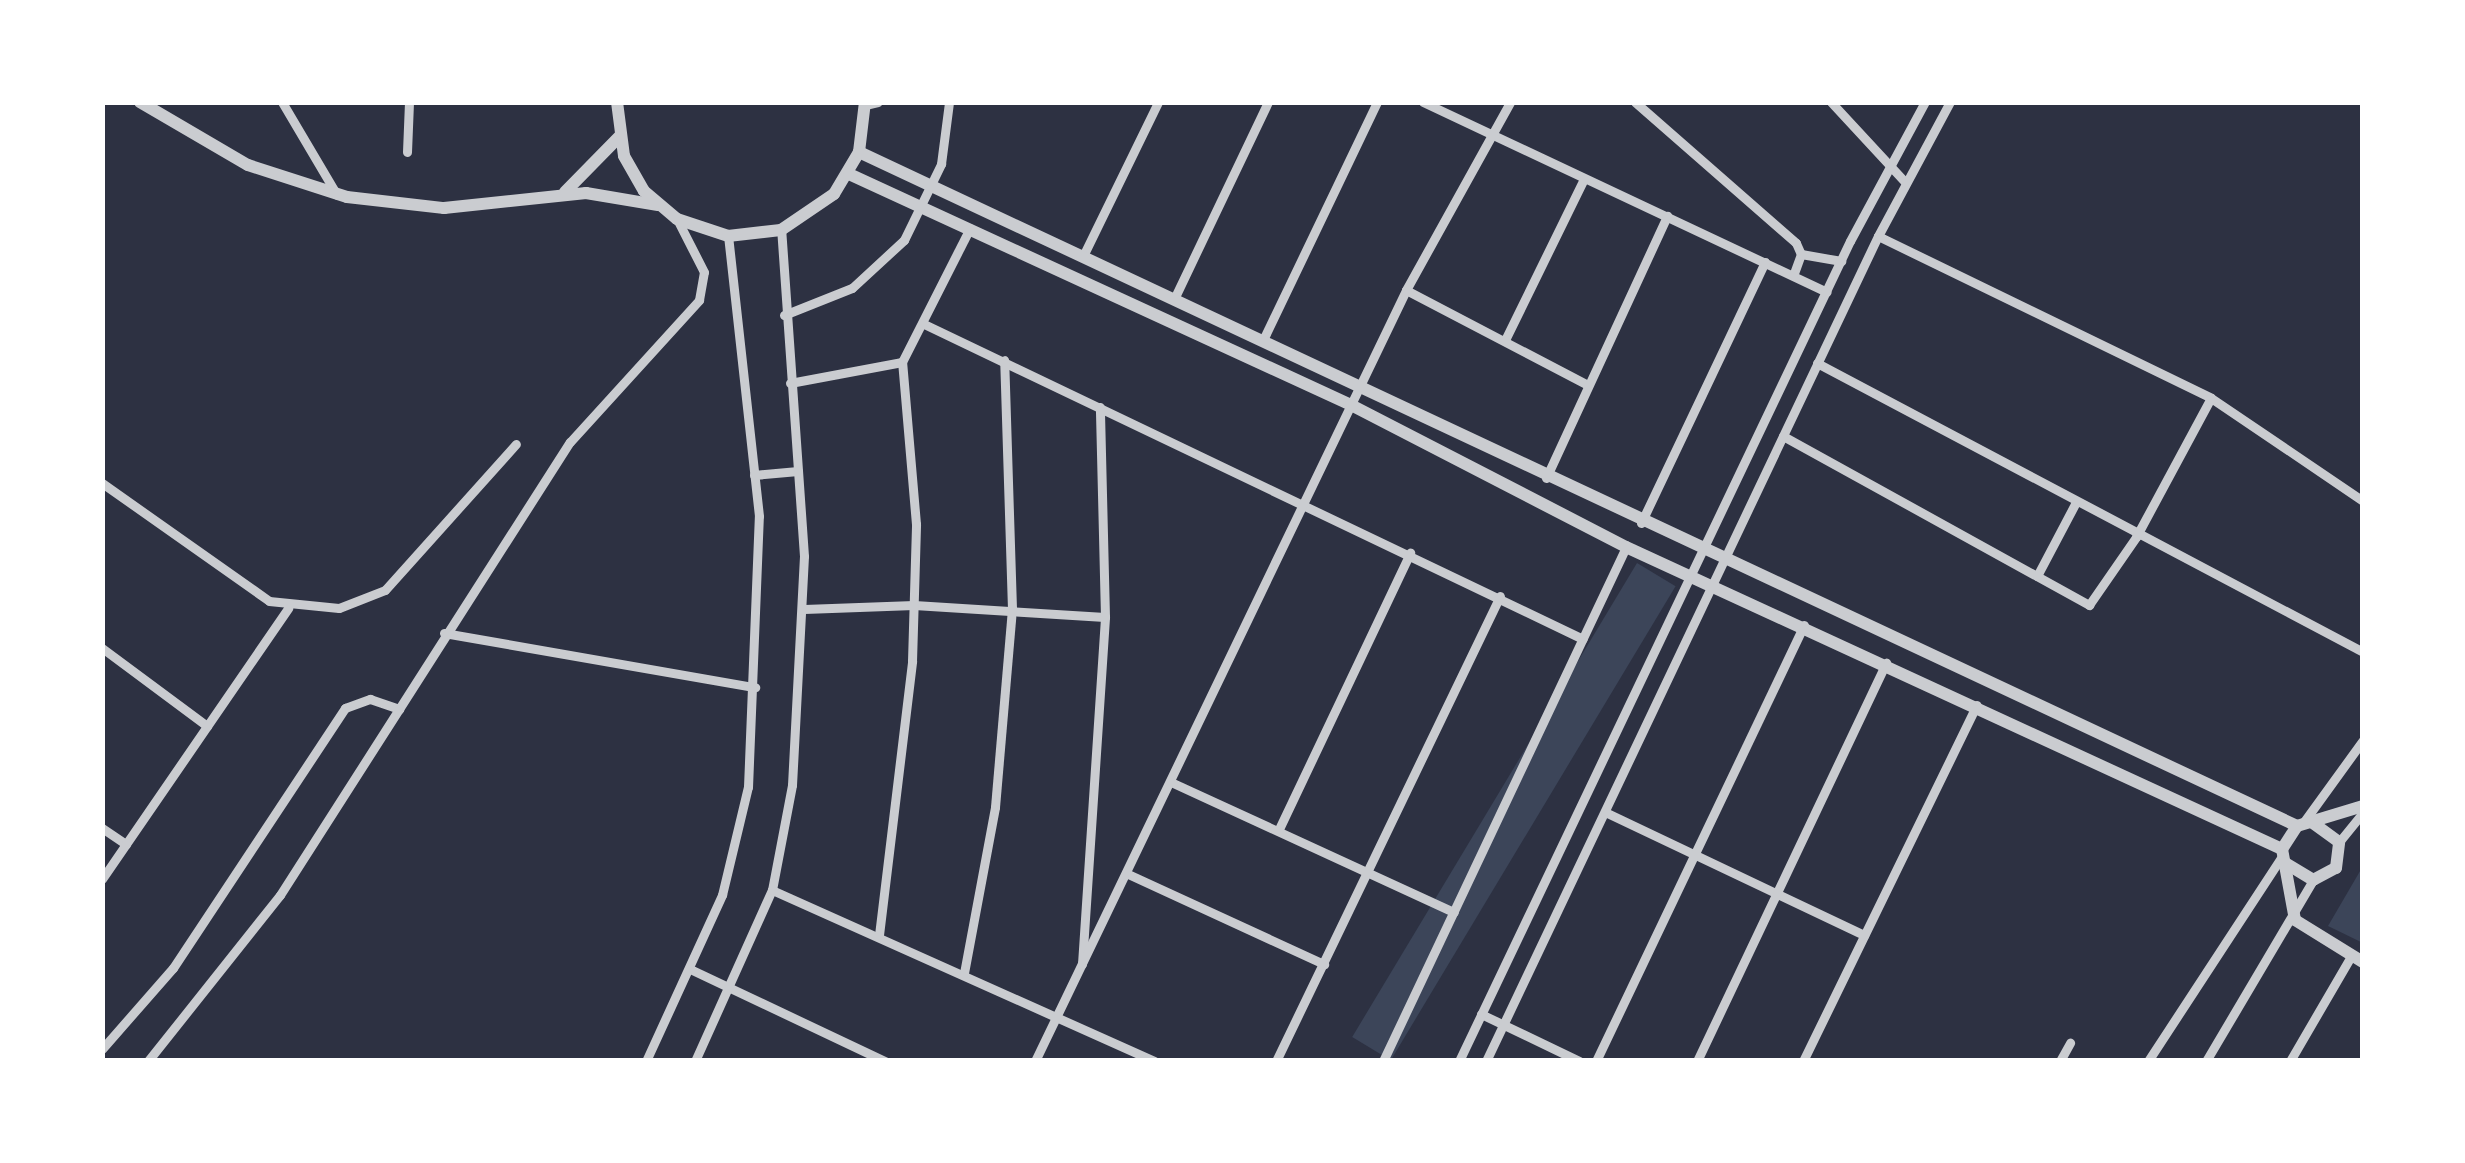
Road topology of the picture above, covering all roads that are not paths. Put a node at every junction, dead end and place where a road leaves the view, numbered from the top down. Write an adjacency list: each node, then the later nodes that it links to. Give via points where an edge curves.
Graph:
1 (140, 102): 26 (street, via 248,166)
2 (281, 102): 26 (street)
3 (409, 102): 18 (street)
4 (617, 102): 17 (street)
5 (949, 102): 24 (street)
6 (1158, 102): 35 (street)
7 (1268, 102): 42 (street)
8 (1377, 102): 45 (street)
9 (1423, 102): 16 (street)
10 (1510, 102): 16 (street)
11 (1635, 102): 36 (street, via 1697,150)
12 (1831, 102): 20 (street)
13 (1925, 102): 20 (street)
14 (1950, 102): 23 (street)
15 (870, 103): 19 (street)
16 (1486, 133): 22 (street); 40 (street)
17 (619, 137): 25 (street); 27 (street, via 633,175)
18 (407, 152)
19 (859, 152): 21 (street); 24 (street)
20 (1890, 166): 23 (street); 37 (street)
21 (849, 174): 28 (street); 32 (street, via 812,213)
22 (1584, 179): 29 (street); 46 (street)
23 (1906, 183): 34 (street)
24 (934, 188): 28 (street); 35 (street)
25 (562, 194): 26 (street, via 444,208); 27 (street)
26 (337, 195)
27 (658, 206): 30 (street)
28 (924, 210): 31 (street); 43 (street, via 852,288)
29 (1666, 216): 38 (street); 51 (street)
30 (676, 219): 33 (street); 81 (street, via 704,272 699,300 591,414)
31 (971, 226): 44 (street); 54 (street)
32 (781, 230): 33 (street); 43 (street)
33 (728, 236): 59 (street)
34 (1878, 236): 49 (street); 53 (street)
35 (1085, 252): 42 (street)
36 (1801, 254): 37 (street); 39 (street)
37 (1841, 261): 41 (street)
38 (1765, 262): 39 (street); 65 (street)
39 (1793, 276): 41 (street)
40 (1406, 290): 46 (street); 52 (street)
41 (1826, 292): 69 (street)
42 (1175, 297): 45 (street)
43 (784, 315): 50 (street)
44 (924, 324): 47 (street); 48 (street)
45 (1263, 340): 52 (street)
46 (1505, 340): 51 (street)
47 (1004, 361): 55 (street); 78 (street)
48 (902, 362): 50 (street); 75 (street, via 913,448)
49 (1817, 363): 56 (street); 64 (street)
50 (790, 383): 58 (street)
51 (1586, 384): 60 (street)
52 (1361, 387): 54 (street); 60 (street)
53 (2211, 398): 62 (street); 66 (street)
54 (1351, 405): 63 (street); 67 (street)
55 (1100, 407): 63 (street); 79 (street)
56 (1783, 436): 70 (street); 72 (street)
57 (516, 444): 76 (street, via 374,598)
58 (798, 471): 59 (street); 77 (street)
59 (754, 475): 86 (street)
60 (1545, 479): 65 (street)
61 (102, 483): 76 (street)
62 (2363, 501)
63 (1304, 502): 68 (street); 91 (street)
64 (2076, 502): 66 (street); 72 (street)
65 (1640, 524): 69 (street)
66 (2136, 537): 72 (street, via 2089,605); 84 (street)
67 (1626, 547): 71 (street); 82 (street)
68 (1410, 553): 74 (street); 96 (street)
69 (1701, 554): 70 (street); 71 (street)
70 (1723, 564): 73 (street); 94 (street)
71 (1690, 576): 73 (street); 117 (street)
72 (2037, 576)
73 (1712, 585): 80 (street); 93 (street)
74 (1500, 596): 82 (street); 101 (street)
75 (914, 605): 77 (street); 78 (street); 109 (street, via 909,719)
76 (288, 608): 89 (street)
77 (804, 608): 105 (street, via 792,784)
78 (1012, 609): 79 (street); 115 (street, via 995,808)
79 (1105, 617): 113 (street)
80 (1804, 625): 85 (street); 100 (street)
81 (444, 633): 86 (street); 88 (street)
82 (1583, 639): 107 (street)
83 (102, 648): 89 (street)
84 (2363, 652)
85 (1886, 663): 87 (street); 106 (street)
86 (755, 686): 114 (street, via 742,824)
87 (1977, 705): 99 (street); 110 (street)
88 (399, 709): 121 (street, via 370,699 345,708 173,968); 122 (street, via 280,896)
89 (207, 726): 98 (street)
90 (2363, 740): 94 (street)
91 (1173, 784): 96 (street); 102 (street)
92 (2363, 809): 94 (street); 97 (street)
93 (1605, 812): 100 (street); 119 (street)
94 (2303, 824): 97 (street); 99 (street)
95 (102, 828): 98 (street)
96 (1279, 829): 101 (street)
97 (2339, 842): 104 (street, via 2336,868)
98 (126, 844): 103 (street)
99 (2283, 855): 104 (street); 108 (street); 137 (street)
100 (1697, 856): 106 (street); 133 (street)
101 (1367, 871): 107 (street); 112 (street)
102 (1128, 874): 112 (street); 113 (street)
103 (102, 879)
104 (2313, 880): 108 (street)
105 (772, 890): 109 (street); 116 (street)
106 (1775, 894): 110 (street); 134 (street)
107 (1454, 911): 129 (street)
108 (2293, 911): 111 (street, via 2303,930); 138 (street)
109 (879, 935): 115 (street)
110 (1864, 935): 135 (street)
111 (2357, 959): 139 (street)
112 (1324, 964): 128 (street)
113 (1082, 966): 118 (street)
114 (691, 969): 116 (street); 123 (street)
115 (964, 974): 118 (street)
116 (731, 988): 124 (street); 125 (street)
117 (1481, 1014): 119 (street); 130 (street)
118 (1057, 1016): 126 (street); 127 (street)
119 (1503, 1024): 131 (street); 132 (street)
120 (2070, 1043): 136 (street)
121 (102, 1048)
122 (148, 1061)
123 (646, 1061)
124 (695, 1061)
125 (885, 1061)
126 (1035, 1061)
127 (1154, 1061)
128 (1276, 1061)
129 (1383, 1061)
130 (1459, 1061)
131 (1486, 1061)
132 (1579, 1061)
133 (1596, 1061)
134 (1697, 1061)
135 (1804, 1061)
136 (2060, 1061)
137 (2147, 1061)
138 (2206, 1061)
139 (2290, 1061)

